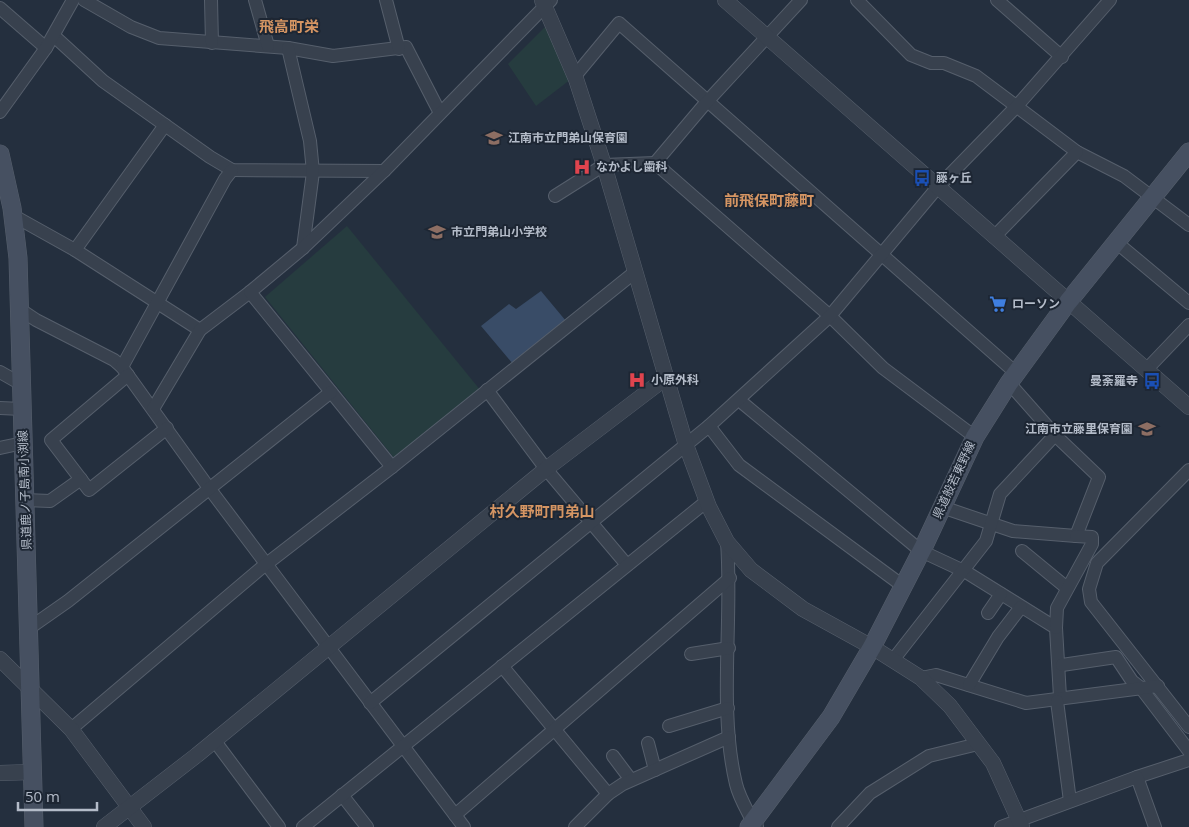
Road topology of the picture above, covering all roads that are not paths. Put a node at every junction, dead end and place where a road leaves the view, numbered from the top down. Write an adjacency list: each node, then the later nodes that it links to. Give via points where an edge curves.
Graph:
1 (211, 0): 14 (street)
2 (255, 0): 15 (street)
3 (386, 0): 18 (street)
4 (725, 0): 13 (street)
5 (800, 0): 13 (street)
6 (858, 0): 22 (street, via 911,56 931,63 944,63 976,76)
7 (997, 0): 19 (street)
8 (1110, 0): 19 (street)
9 (74, 1): 12 (street); 14 (street, via 160,38)
10 (546, 2): 20 (street); 24 (street)
11 (0, 8): 16 (street)
12 (54, 36): 16 (street); 25 (street, via 103,80)
13 (767, 37): 21 (street); 34 (street)
14 (212, 43): 15 (street)
15 (268, 46): 17 (street)
16 (46, 48): 23 (street)
17 (288, 48): 18 (street, via 333,56); 33 (street, via 310,141)
18 (398, 49): 24 (street, via 406,47)
19 (1062, 57): 22 (street)
20 (575, 76): 21 (street, via 619,22); 30 (street)
21 (709, 100): 29 (street); 43 (street)
22 (1016, 107): 26 (street); 34 (street)
23 (0, 112)
24 (440, 113): 32 (street)
25 (165, 125): 31 (street); 42 (street)
26 (1077, 152): 36 (street, via 1124,176); 39 (street)
27 (1189, 152): 36 (main road, 県道般若東野線)
28 (0, 154): 37 (main road, 県道鹿ノ子島南小渕線)
29 (655, 163): 30 (street); 50 (street)
30 (604, 165): 35 (street); 44 (street)
31 (232, 170): 33 (street); 47 (street)
32 (384, 171): 33 (street); 41 (street)
33 (312, 172): 41 (street)
34 (937, 188): 39 (street); 43 (street)
35 (555, 196)
36 (1152, 200): 38 (street); 40 (main road, 県道般若東野線)
37 (14, 216): 42 (street); 49 (main road, 県道鹿ノ子島南小渕線)
38 (1189, 225)
39 (994, 237): 46 (street)
40 (1116, 242): 46 (main road, 県道般若東野線); 48 (street)
41 (303, 248): 45 (street)
42 (75, 250): 47 (street)
43 (881, 255): 50 (street); 57 (street)
44 (635, 272): 56 (street); 59 (street)
45 (250, 292): 52 (street); 60 (street)
46 (1068, 302): 53 (street); 57 (main road, 県道般若東野線)
47 (158, 303): 52 (street); 54 (street)
48 (1189, 303)
49 (21, 310): 54 (street, via 114,360); 58 (main road, 県道鹿ノ子島南小渕線)
50 (830, 316): 61 (street); 69 (street, via 883,368)
51 (1189, 325): 53 (street)
52 (200, 330): 65 (street)
53 (1146, 370): 62 (street)
54 (125, 371): 65 (street); 76 (street, via 50,440)
55 (0, 372): 58 (street)
56 (667, 377): 71 (street); 74 (street)
57 (1012, 378): 68 (street); 69 (main road, 県道般若東野線)
58 (21, 384): 64 (main road, 県道鹿ノ子島南小渕線)
59 (487, 390): 73 (street); 74 (street)
60 (331, 392): 73 (street); 77 (street)
61 (739, 400): 66 (street); 85 (street)
62 (1189, 407)
63 (0, 408): 64 (street)
64 (22, 409): 70 (main road, 県道鹿ノ子島南小渕線)
65 (153, 409): 67 (street)
66 (708, 426): 71 (street); 91 (street, via 739,465)
67 (167, 428): 76 (street, via 89,490); 77 (street)
68 (1055, 435): 82 (street, via 1000,494); 83 (street, via 1099,477)
69 (975, 437): 80 (main road, 県道般若東野線)
70 (23, 443): 72 (street); 78 (main road, 県道鹿ノ子島南小渕線)
71 (686, 445): 79 (street); 81 (street)
72 (0, 448)
73 (392, 467): 87 (street)
74 (546, 469): 81 (street); 98 (street)
75 (1189, 470): 109 (street, via 1097,563 1089,589 1091,602 1122,645)
76 (81, 479): 78 (street, via 50,501)
77 (209, 488): 87 (street); 96 (street, via 68,601)
78 (25, 500): 96 (main road, 県道鹿ノ子島南小渕線)
79 (707, 502): 84 (street); 88 (street)
80 (942, 507): 82 (street); 85 (main road, 県道般若東野線)
81 (591, 522): 88 (street); 112 (street)
82 (992, 524): 83 (street, via 1013,531); 89 (street, via 986,541)
83 (1076, 536): 92 (street, via 1092,537 1092,544)
84 (727, 542): 90 (street); 99 (street, via 751,570 803,609)
85 (921, 551): 89 (street); 91 (main road, 県道般若東野線)
86 (1022, 551): 92 (street)
87 (267, 564): 98 (street); 116 (street)
88 (627, 565): 105 (street)
89 (963, 571): 93 (street); 103 (street)
90 (730, 578): 100 (street); 117 (street)
91 (903, 586): 99 (main road, 県道般若東野線)
92 (1068, 588): 97 (street, via 1057,608)
93 (1001, 594): 94 (street); 95 (street)
94 (1021, 607): 97 (street); 108 (street, via 998,637)
95 (988, 613)
96 (28, 628): 107 (main road, 県道鹿ノ子島南小渕線)
97 (1056, 628): 111 (street)
98 (329, 646): 112 (street); 119 (street)
99 (872, 646): 103 (street); 137 (main road, 県道般若東野線, via 831,717)
100 (729, 648): 101 (street); 113 (street)
101 (692, 654)
102 (0, 659): 107 (street)
103 (893, 660): 106 (street)
104 (1062, 665): 110 (street, via 1116,657 1132,681)
105 (502, 666): 117 (street); 122 (street)
106 (921, 678): 108 (street, via 936,675); 121 (street, via 950,706)
107 (29, 686): 116 (street); 127 (main road, 県道鹿ノ子島南小渕線)
108 (969, 686): 111 (street, via 1026,703)
109 (1158, 686): 110 (street); 115 (street)
110 (1141, 688): 111 (street); 123 (street)
111 (1059, 699): 133 (street)
112 (370, 703): 122 (street)
113 (728, 708): 114 (street); 118 (street)
114 (669, 726)
115 (1189, 727)
116 (71, 729): 134 (street)
117 (556, 729): 131 (street); 135 (street)
118 (729, 737): 126 (street); 137 (street, via 736,785)
119 (214, 740): 134 (street); 141 (street)
120 (648, 744): 126 (street)
121 (978, 744): 136 (street, via 993,764); 146 (street, via 929,756 870,792)
122 (403, 746): 132 (street); 135 (street)
123 (1189, 751)
124 (613, 756): 130 (street)
125 (1189, 760): 129 (street)
126 (654, 770): 130 (street)
127 (32, 772): 128 (street); 138 (main road, 県道鹿ノ子島南小渕線)
128 (0, 773)
129 (1137, 777): 133 (street); 148 (street)
130 (631, 780): 131 (street)
131 (608, 794): 145 (street)
132 (342, 795): 142 (street); 143 (street)
133 (1070, 801): 136 (street)
134 (129, 808): 139 (street); 140 (street)
135 (455, 816): 144 (street)
136 (1020, 824): 147 (street)
137 (753, 826)
138 (34, 827)
139 (104, 827)
140 (144, 827)
141 (278, 827)
142 (303, 827)
143 (366, 827)
144 (464, 827)
145 (575, 827)
146 (838, 827)
147 (1001, 827)
148 (1155, 827)

